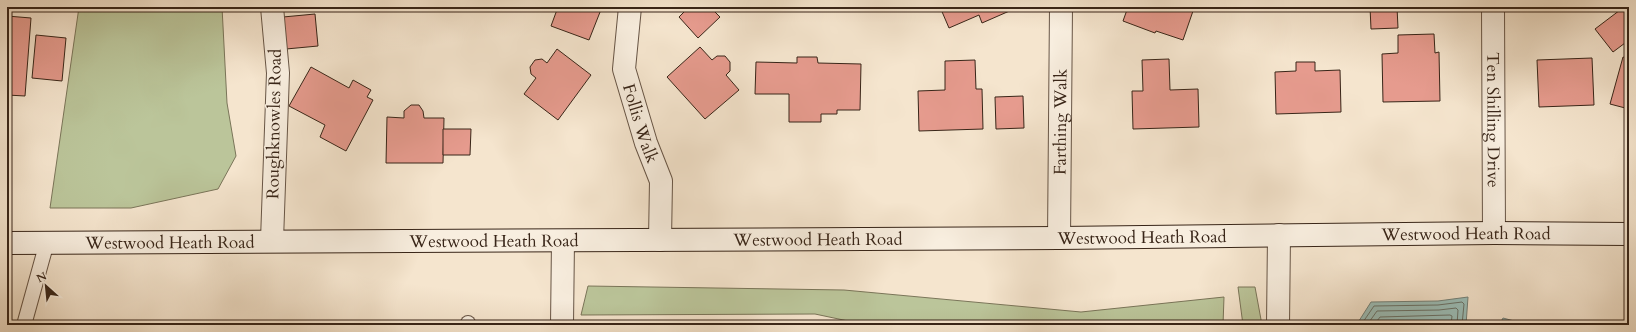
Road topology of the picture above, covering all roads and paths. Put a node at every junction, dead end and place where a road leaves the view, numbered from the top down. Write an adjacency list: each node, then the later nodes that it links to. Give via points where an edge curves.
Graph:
1 (272, 7): 9 (street, Roughknowles Road, via 278,74)
2 (630, 7): 10 (street, Follis Walk, via 624,69 646,143 661,181)
3 (1061, 7): 8 (street, Farthing Walk)
4 (1493, 7): 5 (street, Ten Shilling Drive)
5 (1494, 233): 6 (street, Westwood Heath Road); 7 (street, Westwood Heath Road)
6 (1629, 234)
7 (1279, 235): 8 (street, Westwood Heath Road); 16 (street)
8 (1059, 238): 10 (street, Westwood Heath Road)
9 (272, 240): 11 (street, Westwood Heath Road); 13 (street, Westwood Heath Road)
10 (660, 240): 11 (street, Westwood Heath Road)
11 (564, 241): 15 (street)
12 (7, 242): 13 (street, Westwood Heath Road)
13 (47, 242): 14 (lane)
14 (24, 325)
15 (562, 325)
16 (1278, 325)

